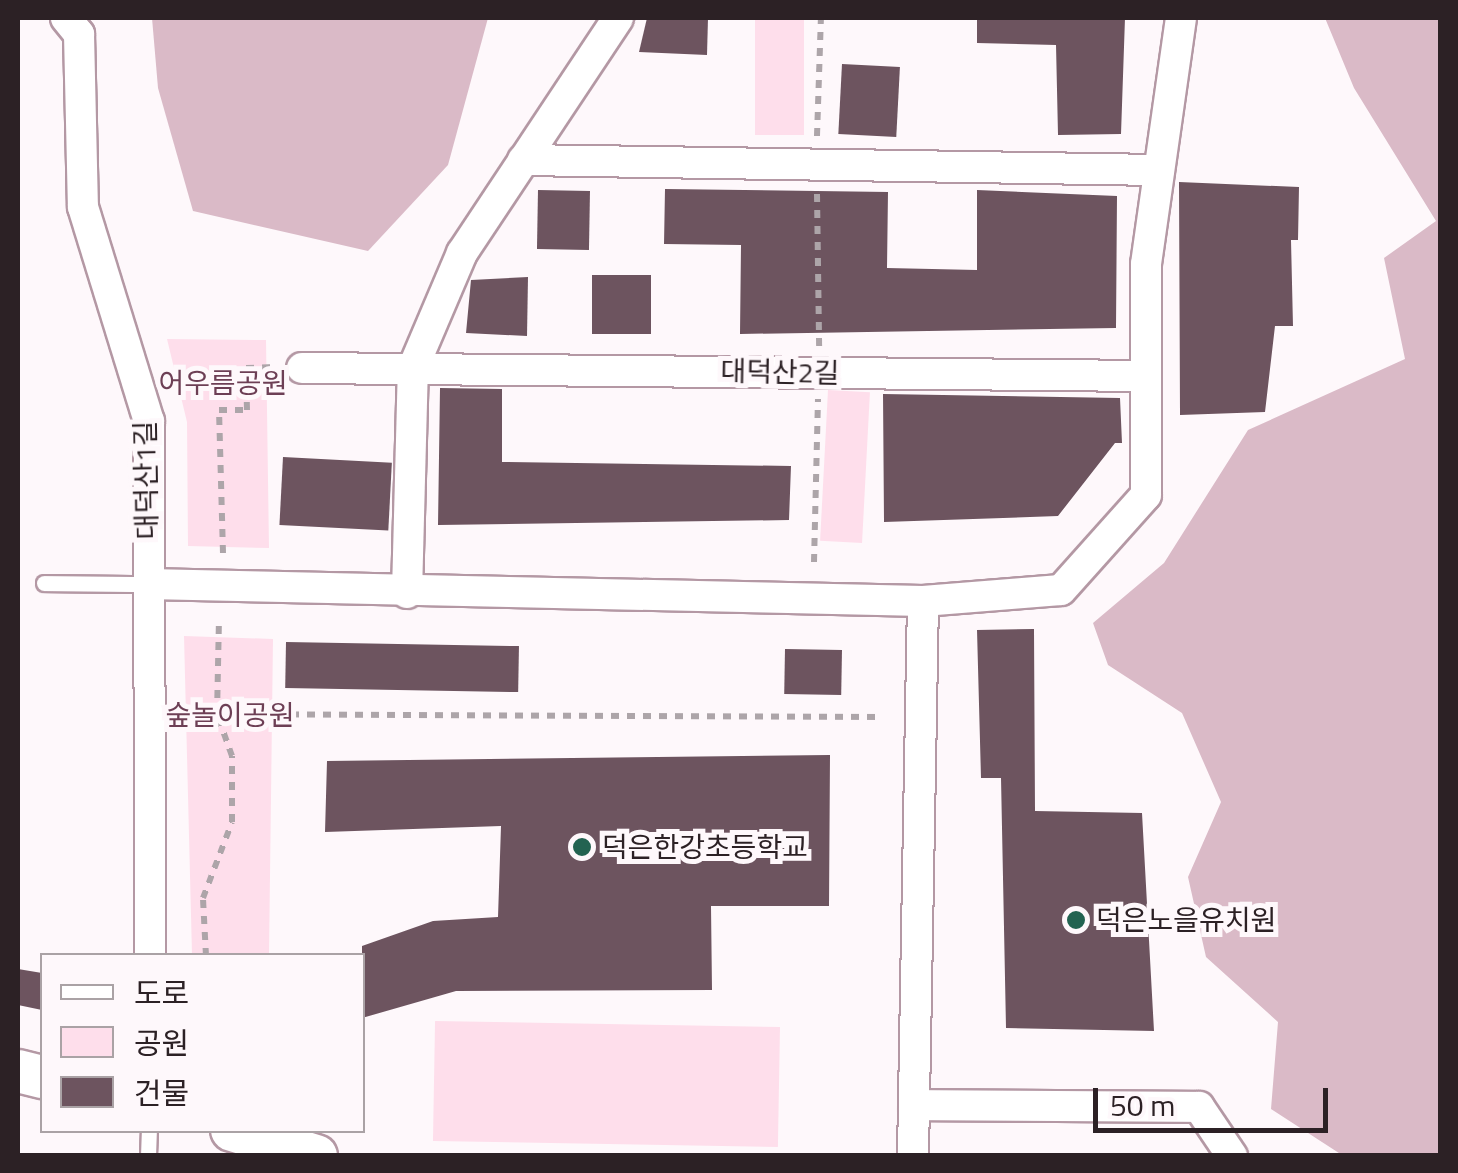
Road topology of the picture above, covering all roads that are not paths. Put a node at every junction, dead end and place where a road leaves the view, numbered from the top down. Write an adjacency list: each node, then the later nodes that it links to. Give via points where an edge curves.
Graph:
1 (66, 18): 10 (street, 대덕산1길, via 79,34 84,207 149,421)
2 (618, 18): 4 (street)
3 (1182, 18): 5 (street)
4 (523, 160): 5 (street); 7 (street, via 462,253)
5 (1159, 170): 8 (street, via 1146,264)
6 (302, 368): 7 (street, 대덕산2길)
7 (413, 368): 8 (street, 대덕산2길); 11 (street)
8 (1146, 376): 12 (street, via 1146,496 1061,590)
9 (44, 583): 10 (lane)
10 (148, 584): 11 (street); 13 (street, 대덕산1길)
11 (407, 593): 12 (street)
12 (923, 600): 14 (street)
13 (150, 953)
14 (914, 1105): 17 (street); 18 (street, via 1199,1107)
15 (242, 1133): 16 (street)
16 (316, 1156)
17 (913, 1156)
18 (1232, 1156)

